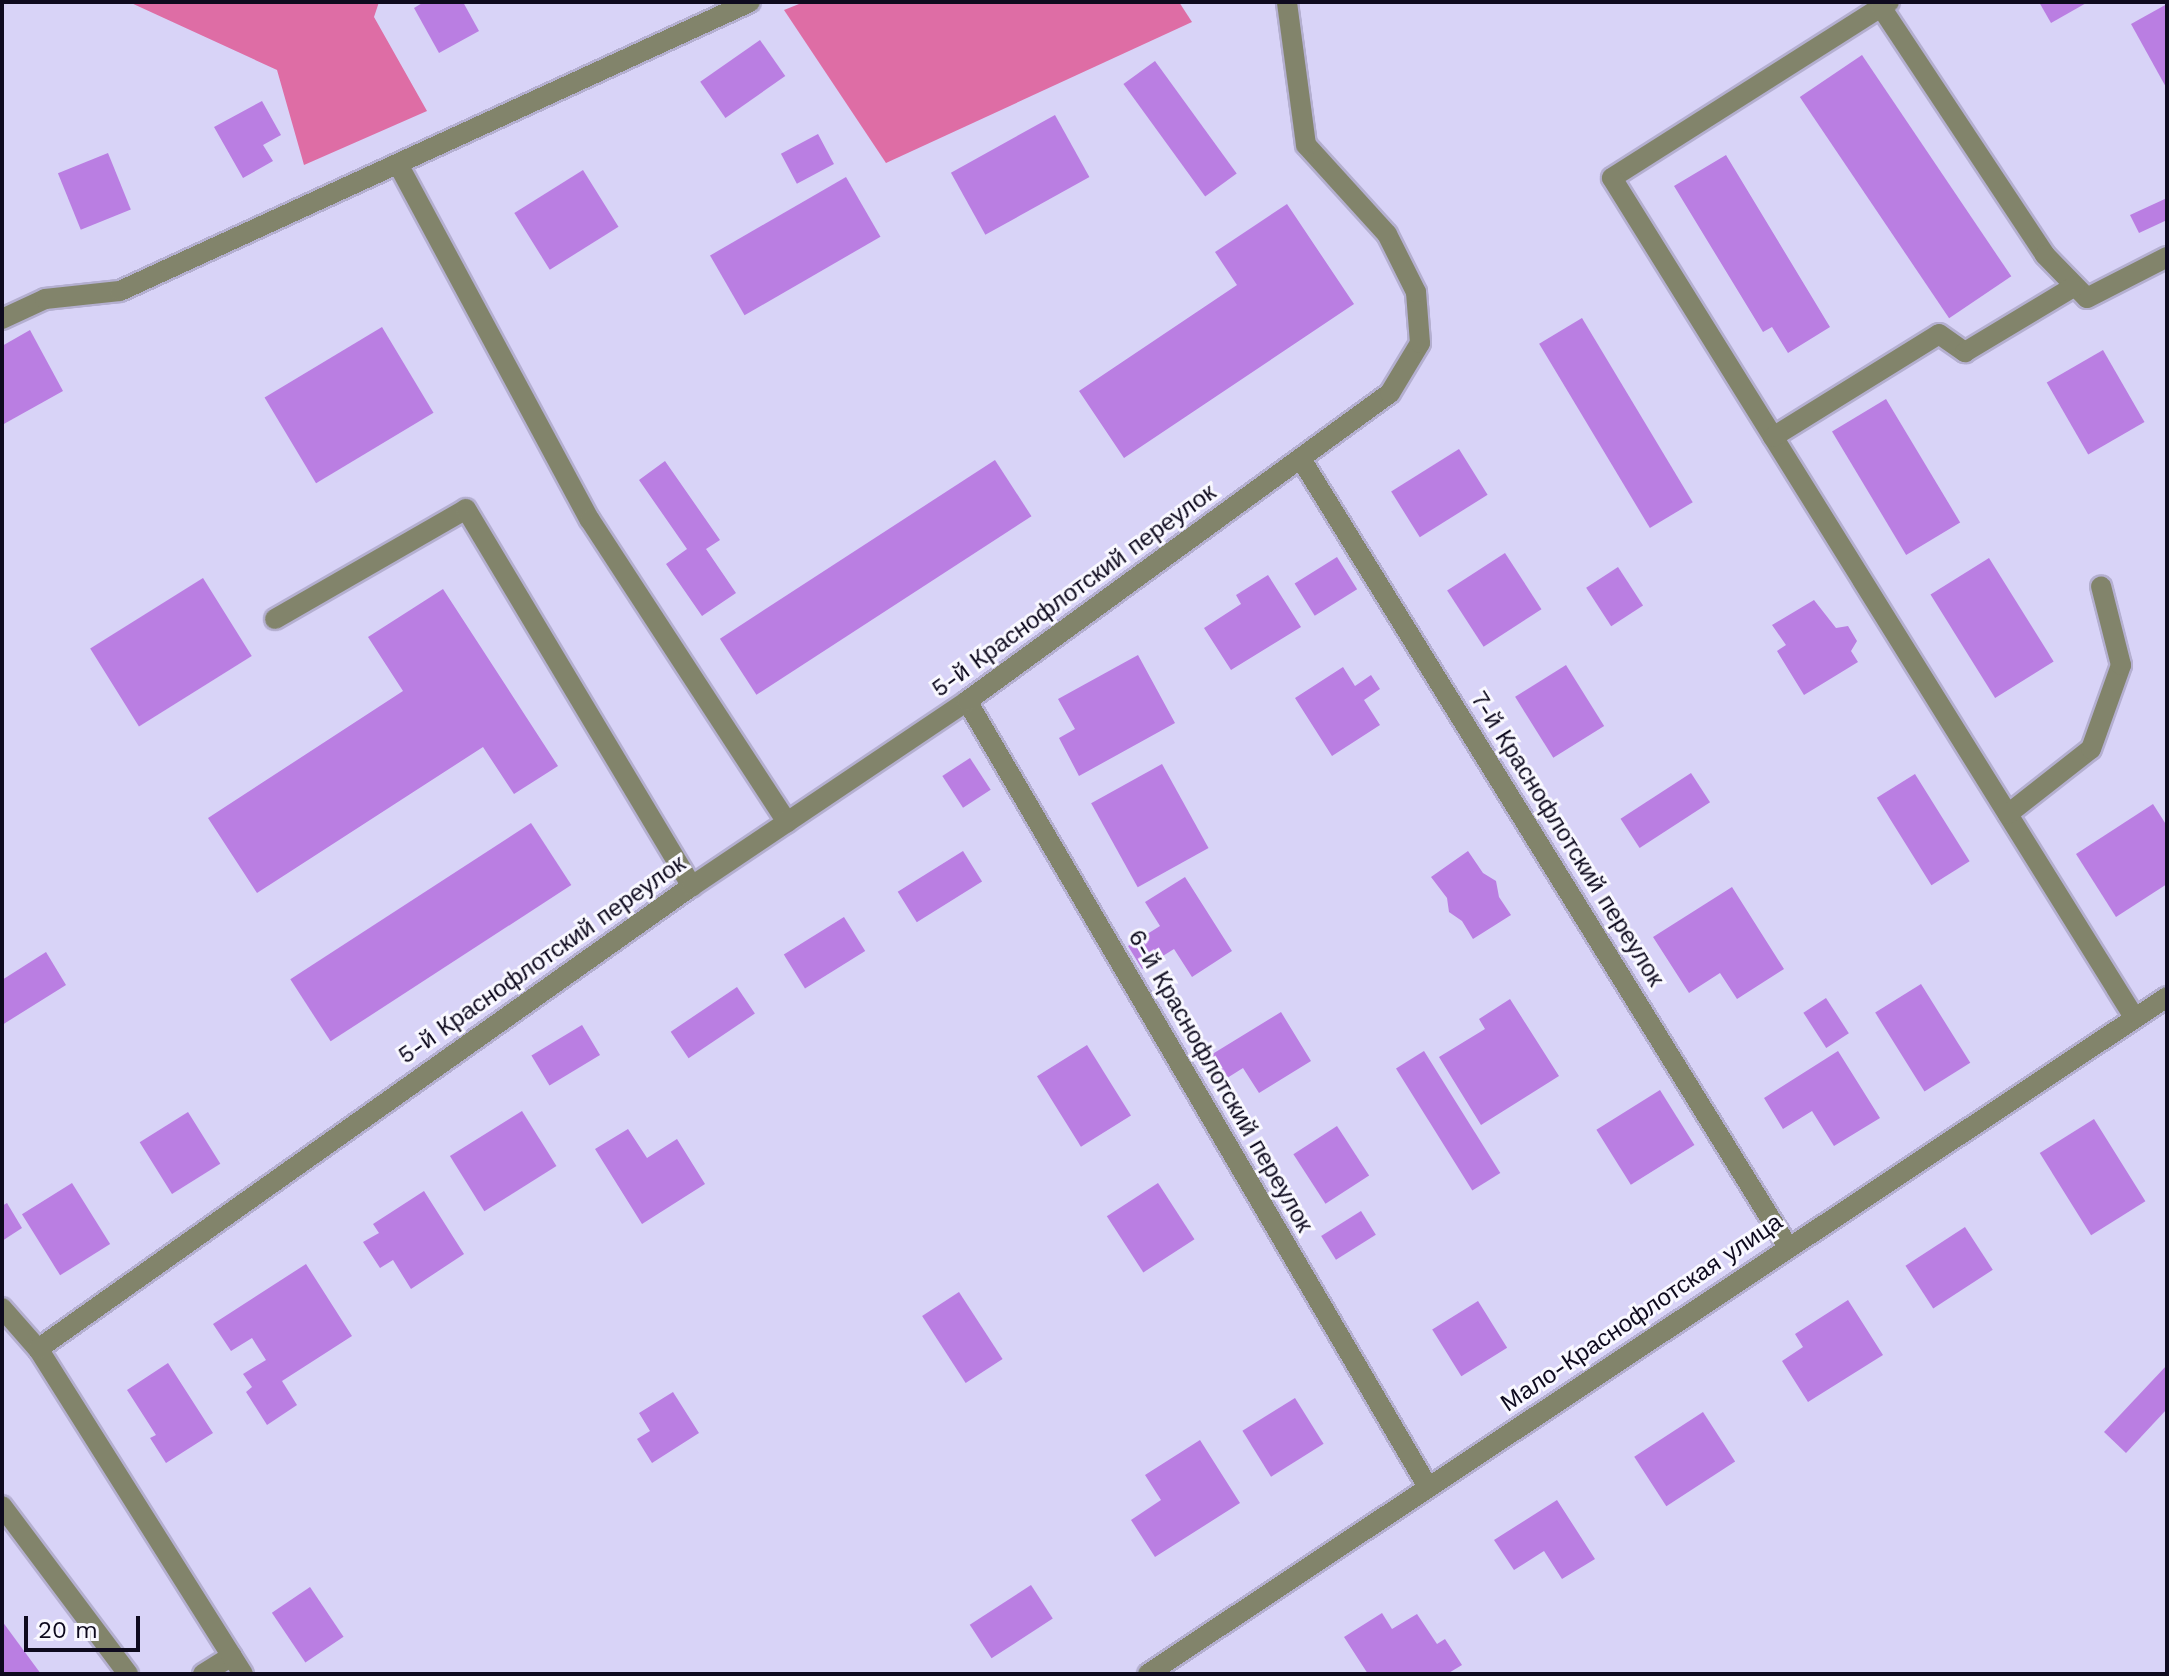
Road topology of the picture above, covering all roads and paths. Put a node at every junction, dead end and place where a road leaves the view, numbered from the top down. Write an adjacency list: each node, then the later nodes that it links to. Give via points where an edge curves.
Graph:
1 (750, 2): 4 (street)
2 (1287, 2): 9 (street, 5-й Краснофлотский переулок, via 1306,145 1387,234 1416,292 1420,343 1390,393)
3 (1885, 5): 6 (street, via 2045,255); 8 (street, via 1612,178)
4 (398, 164): 7 (street, via 120,291 45,299); 14 (street, via 590,520)
5 (2167, 257): 6 (street, via 2087,298)
6 (2075, 286): 8 (street, via 1965,352 1939,334)
7 (2, 319)
8 (1773, 437): 13 (street)
9 (1301, 459): 12 (street, 5-й Краснофлотский переулок); 18 (street, 7-й Краснофлотский переулок)
10 (2101, 586): 13 (street, via 2121,665 2091,749)
11 (275, 619): 15 (street, via 466,509)
12 (967, 701): 14 (street, 5-й Краснофлотский переулок); 21 (street, 6-й Краснофлотский переулок)
13 (2008, 814): 17 (street)
14 (787, 822): 15 (street, 5-й Краснофлотский переулок)
15 (692, 886): 20 (street, 5-й Краснофлотский переулок)
16 (2167, 997): 17 (street, Мало-Краснофлотская улица)
17 (2134, 1017): 18 (street, Мало-Краснофлотская улица)
18 (1788, 1247): 21 (street, Мало-Краснофлотская улица)
19 (2, 1308): 20 (street)
20 (38, 1349): 23 (street)
21 (1428, 1487): 26 (street, Мало-Краснофлотская улица)
22 (2, 1506): 24 (street)
23 (237, 1665): 25 (street)
24 (128, 1674)
25 (203, 1674)
26 (1148, 1674)

